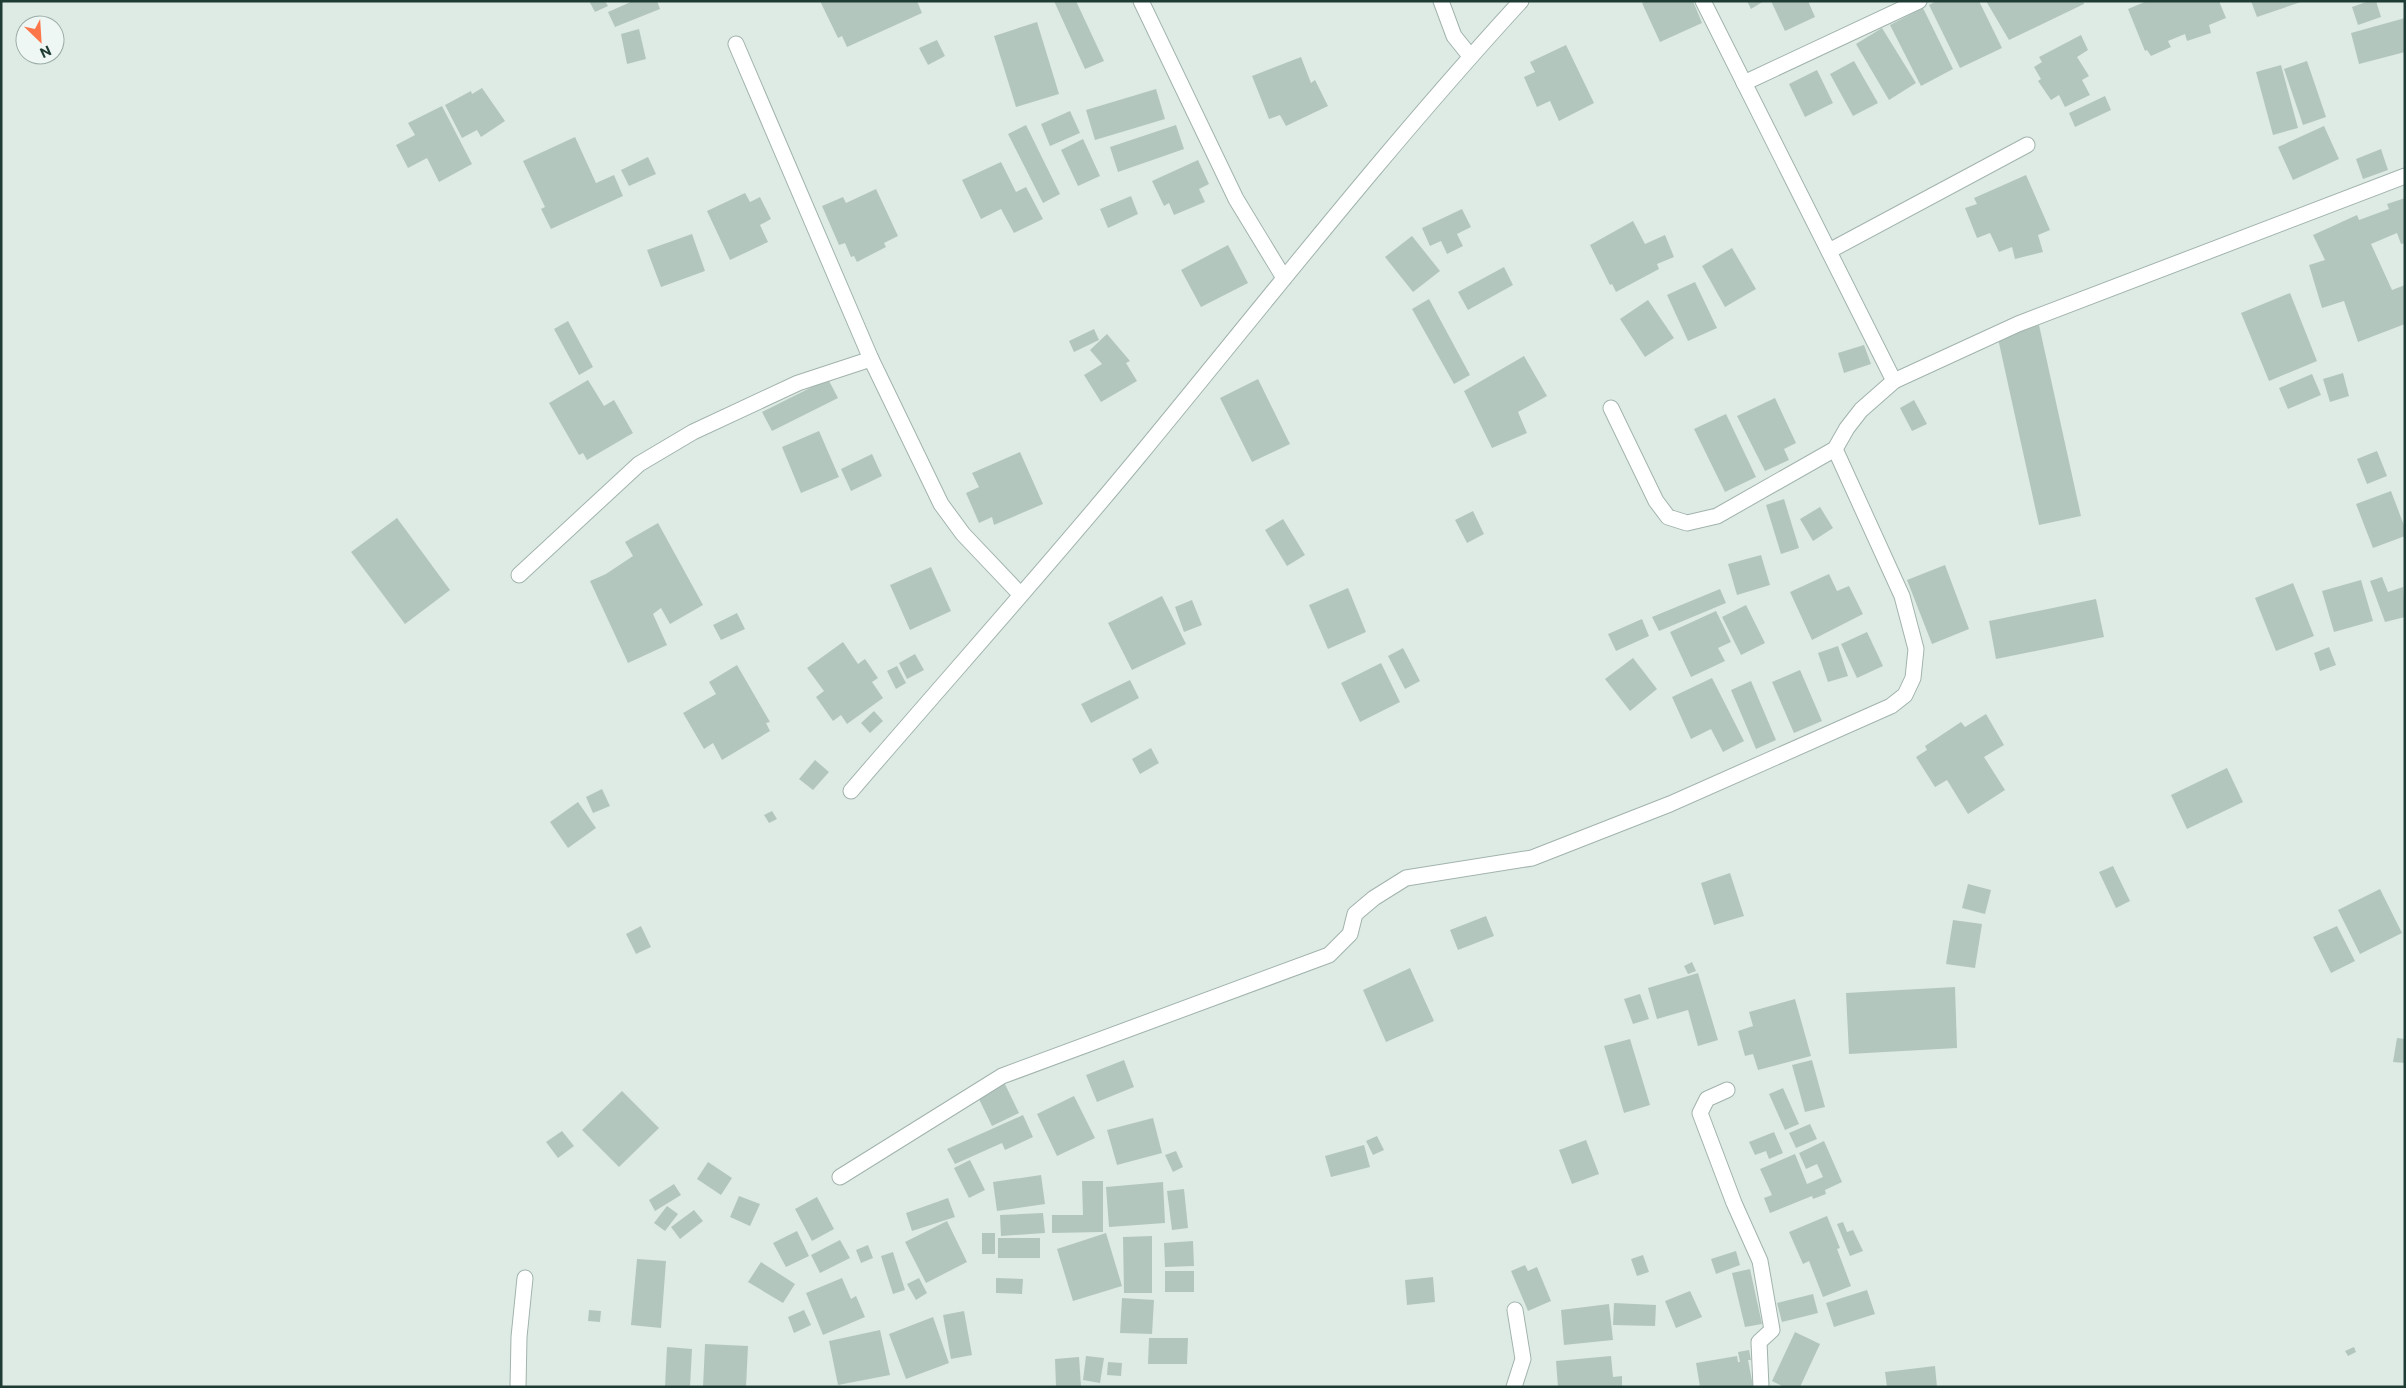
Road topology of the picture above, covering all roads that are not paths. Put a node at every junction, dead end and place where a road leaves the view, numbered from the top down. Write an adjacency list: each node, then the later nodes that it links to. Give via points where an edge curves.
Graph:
1 (1141, 1): 12 (street, via 1236,199)
2 (1441, 1): 7 (street, via 1454,36)
3 (1521, 1): 7 (street)
4 (1703, 1): 8 (street)
5 (1918, 1): 8 (street)
6 (736, 44): 13 (street)
7 (1470, 56): 12 (street)
8 (1744, 82): 11 (street)
9 (2027, 145): 11 (street)
10 (2405, 176): 14 (street, via 2018,324)
11 (1829, 251): 14 (street)
12 (1284, 278): 18 (street, via 1137,458)
13 (872, 359): 17 (street, via 798,383 693,432 639,464); 18 (street, via 941,504 963,534)
14 (1894, 381): 16 (street, via 1861,410)
15 (1611, 408): 16 (street, via 1656,501 1668,518 1687,523 1717,516)
16 (1835, 448): 21 (street, via 1902,596 1916,649 1913,678 1904,695 1891,706 1670,804 1532,858 1406,878 1355,914 1350,934 1330,955 1002,1076)
17 (518, 575)
18 (1020, 594): 19 (street)
19 (851, 791)
20 (1728, 1090): 26 (street, via 1707,1099 1700,1113 1760,1261 1772,1330 1759,1342)
21 (840, 1177)
22 (525, 1278): 24 (street)
23 (1516, 1310): 25 (street, via 1522,1359)
24 (518, 1387)
25 (1514, 1387)
26 (1761, 1387)

